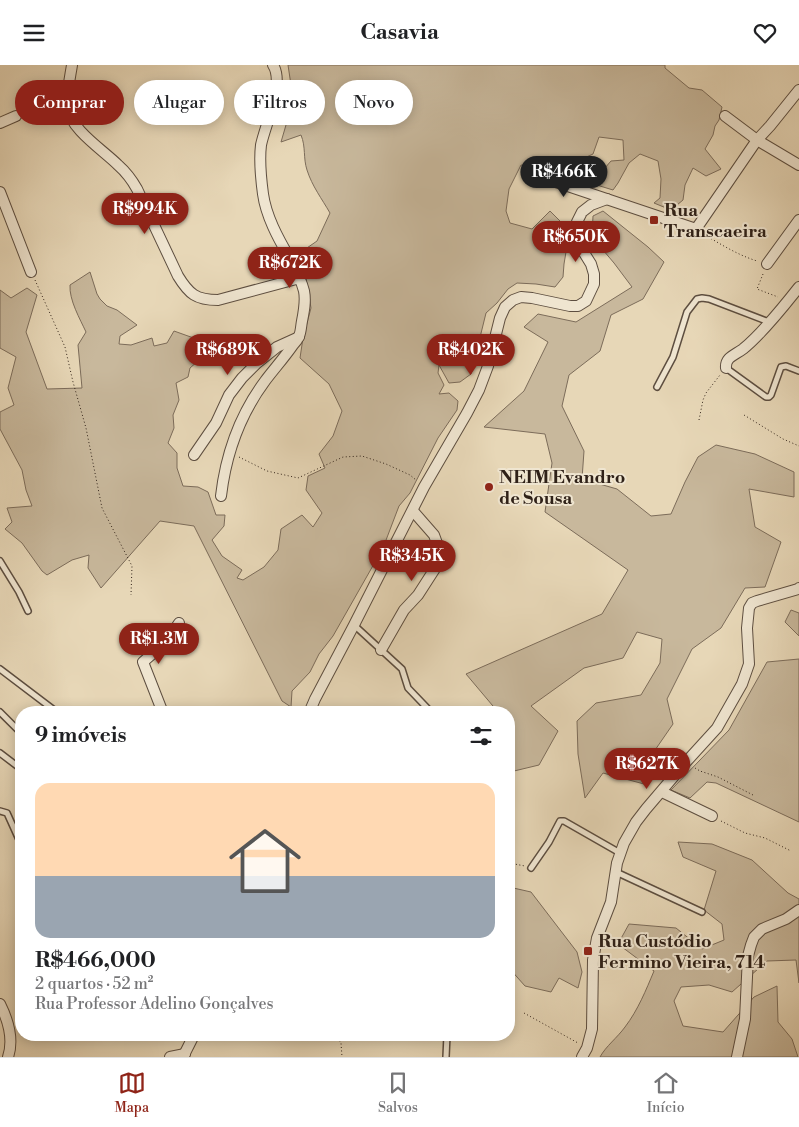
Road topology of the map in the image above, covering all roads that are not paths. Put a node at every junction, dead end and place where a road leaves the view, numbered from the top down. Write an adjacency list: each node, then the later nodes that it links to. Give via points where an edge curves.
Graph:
1 (72, 65): 15 (street, via 70,118 131,179 184,286 206,300 218,300)
2 (273, 65): 15 (street, via 276,86 273,107 261,147 263,197 271,223)
3 (799, 90): 7 (street)
4 (725, 116): 7 (street)
5 (15, 117): 6 (street)
6 (0, 123)
7 (757, 139): 8 (street); 11 (street, via 696,229)
8 (799, 165)
9 (529, 173): 11 (street)
10 (0, 192): 14 (street)
11 (607, 199): 24 (street, via 590,205 582,212 576,228 578,243 594,274 594,284 586,301 570,306 521,297 505,307 488,366 471,405)
12 (799, 220): 13 (street)
13 (767, 264)
14 (31, 272)
15 (300, 278): 18 (street, via 305,309)
16 (799, 287): 17 (street)
17 (769, 322): 19 (street, via 730,358); 21 (lane, via 709,299 697,299 687,312 673,357)
18 (299, 336): 22 (street, via 277,347 242,378); 23 (street, via 246,411 229,452)
19 (726, 369): 20 (lane, via 766,397 771,395 781,367)
20 (799, 371)
21 (657, 387)
22 (194, 455)
23 (222, 496)
24 (413, 511): 29 (street); 30 (street, via 434,535 438,546 436,567 404,610)
25 (0, 561): 27 (lane)
26 (799, 589): 40 (street, via 752,603 748,622 749,664 742,684 717,727)
27 (28, 611)
28 (179, 623): 33 (street, via 167,641 143,662)
29 (354, 625): 30 (lane); 34 (street)
30 (381, 650): 35 (lane, via 402,669 408,688)
31 (0, 669): 32 (lane)
32 (49, 706)
33 (160, 706)
34 (312, 706)
35 (425, 706)
36 (0, 712): 37 (lane)
37 (15, 727)
38 (0, 753): 39 (lane)
39 (15, 764)
40 (662, 792): 42 (street); 44 (street, via 636,822)
41 (0, 811): 43 (lane, via 6,813)
42 (712, 816)
43 (15, 832)
44 (620, 854): 45 (lane, via 560,821); 46 (street)
45 (531, 868)
46 (616, 872): 48 (lane); 52 (street, via 612,902 597,939 593,960 592,1029)
47 (799, 909): 57 (street, via 786,919 762,929 750,945 745,1019)
48 (702, 912)
49 (0, 1004): 54 (street, via 8,1020)
50 (191, 1041): 53 (street)
51 (447, 1041): 56 (lane)
52 (585, 1052)
53 (184, 1055): 55 (street)
54 (8, 1057)
55 (170, 1057)
56 (446, 1057)
57 (737, 1057)

